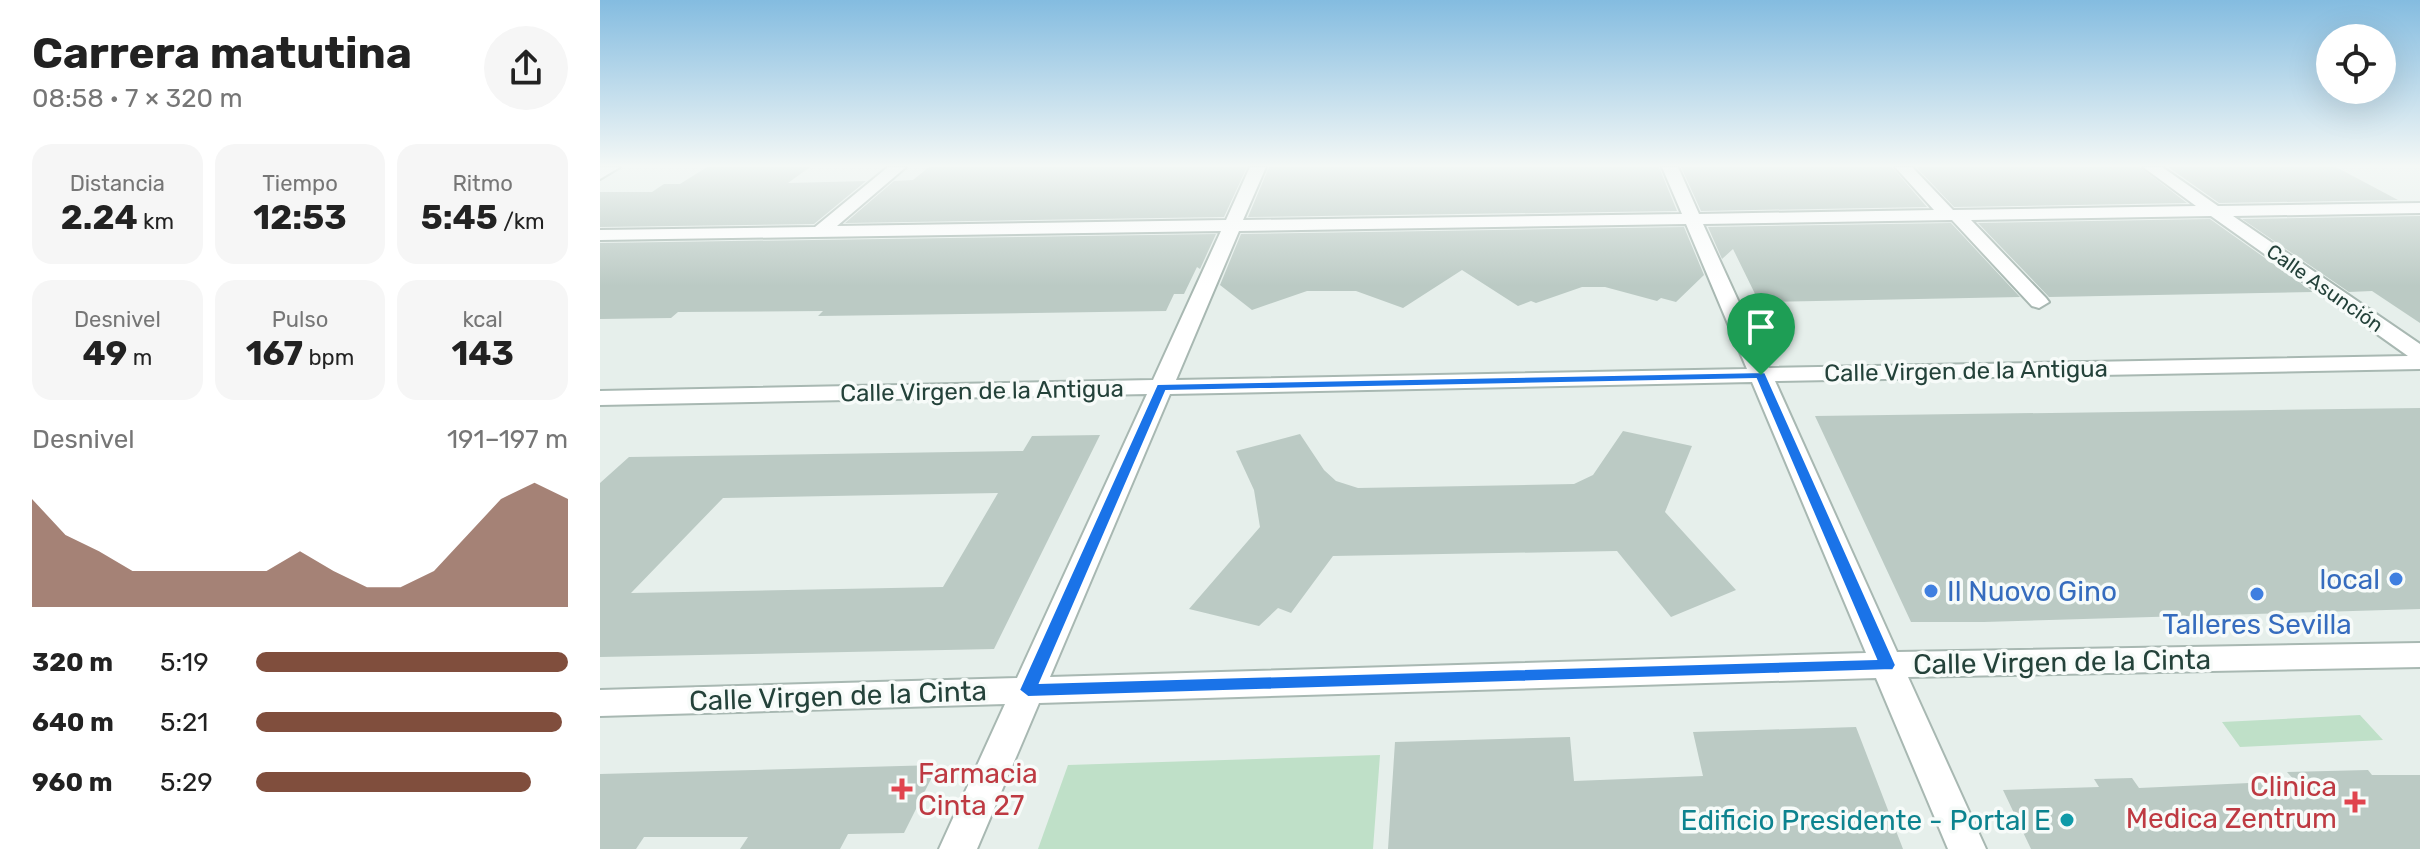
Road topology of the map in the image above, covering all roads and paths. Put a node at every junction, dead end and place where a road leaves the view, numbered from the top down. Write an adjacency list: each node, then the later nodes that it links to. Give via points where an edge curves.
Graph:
1 (850, 207): 11 (street)
2 (1241, 207): 10 (street)
3 (1688, 207): 9 (street)
4 (1943, 207): 8 (street)
5 (2207, 207): 7 (street, Calle Asunción)
6 (2420, 208): 7 (street)
7 (2213, 211): 8 (street); 14 (street, Calle Asunción)
8 (1952, 215): 9 (street); 13 (street)
9 (1693, 219): 10 (street); 16 (street)
10 (1232, 226): 11 (street); 17 (street)
11 (819, 232): 12 (street)
12 (600, 235)
13 (2039, 302)
14 (2420, 354)
15 (2420, 362): 16 (street, Calle Virgen de la Antigua)
16 (1761, 375): 17 (street, Calle Virgen de la Antigua); 20 (street)
17 (1161, 387): 18 (street, Calle Virgen de la Antigua); 21 (street)
18 (600, 398)
19 (2420, 655): 20 (street, Calle Virgen de la Cinta)
20 (1887, 665): 21 (street, Calle Virgen de la Cinta); 24 (street)
21 (1028, 690): 22 (street, Calle Virgen de la Cinta); 23 (street)
22 (600, 703)
23 (958, 849)
24 (1967, 849)

